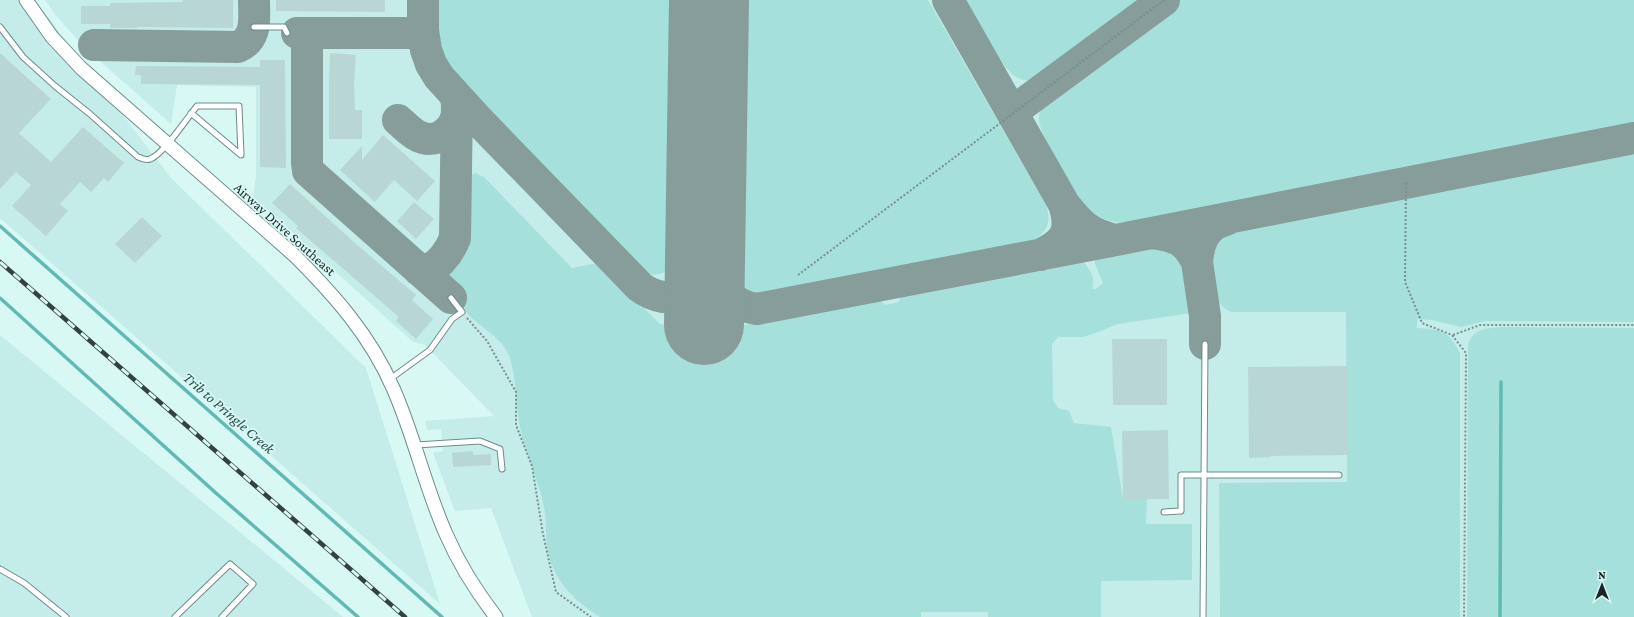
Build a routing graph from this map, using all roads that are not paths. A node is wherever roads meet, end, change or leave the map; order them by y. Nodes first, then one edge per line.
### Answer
1 (26, 0) edge
2 (0, 27) edge
3 (254, 27) dead end
4 (288, 33) dead end
5 (191, 113) junction
6 (167, 144) junction
7 (451, 298) dead end
8 (1205, 344) dead end
9 (389, 379) junction
10 (415, 445) junction
11 (502, 469) dead end
12 (1205, 475) junction
13 (1339, 475) dead end
14 (1164, 512) dead end
15 (0, 569) edge
16 (66, 617) edge
17 (175, 617) edge
18 (222, 617) edge
19 (496, 617) edge
20 (1203, 617) edge

1 - 6 street, Airway Drive Southeast
2 - 6 lane
3 - 4 lane
5 - 5 lane
5 - 6 lane
6 - 9 street, Airway Drive Southeast
7 - 9 lane
8 - 12 lane
9 - 10 street, Airway Drive Southeast
10 - 11 lane
10 - 19 street, Airway Drive Southeast
12 - 13 lane
12 - 14 lane
12 - 20 lane
15 - 16 lane
17 - 18 lane

